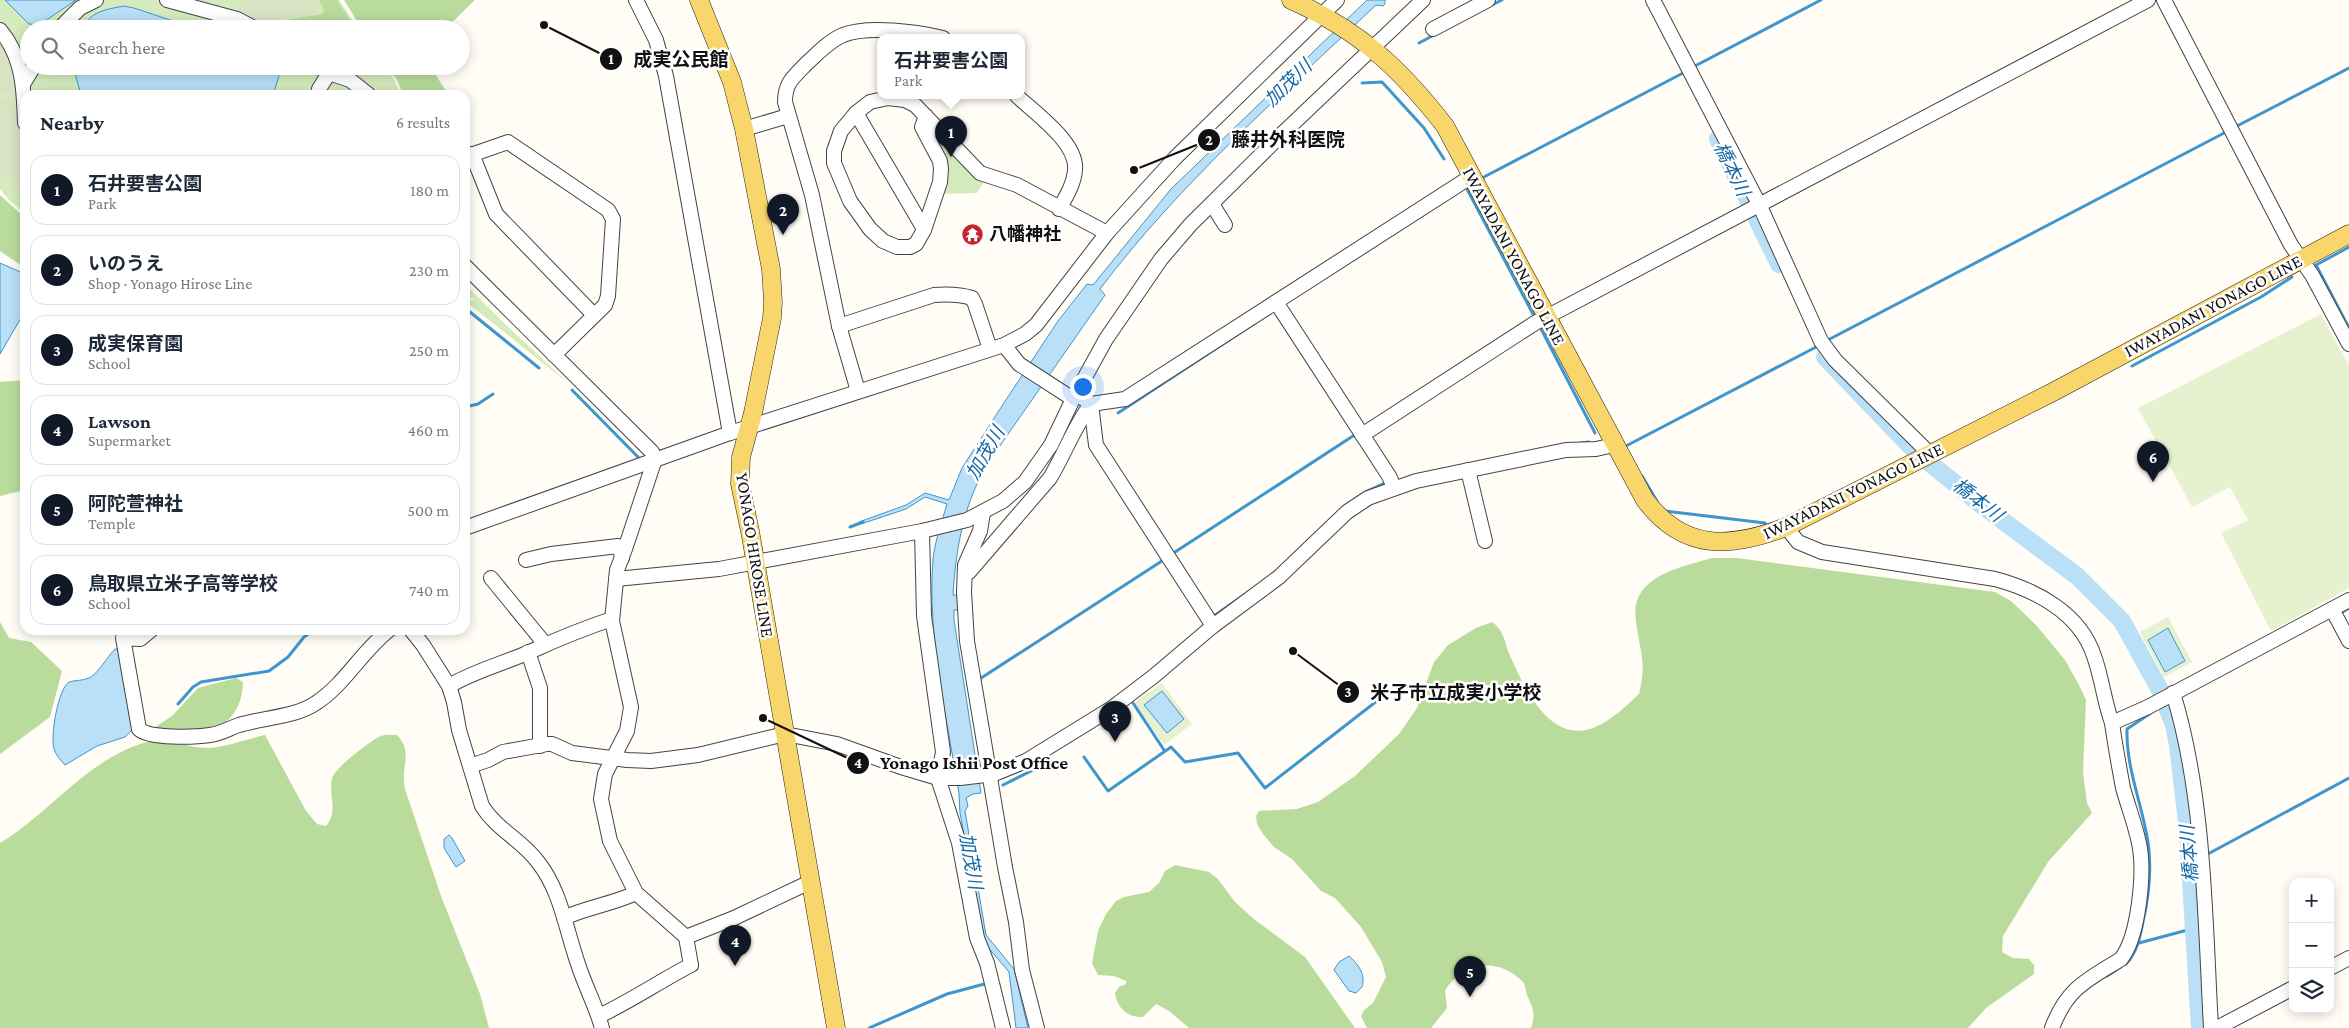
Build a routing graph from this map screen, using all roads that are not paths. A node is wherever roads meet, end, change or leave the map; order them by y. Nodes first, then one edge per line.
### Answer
1 (96, 0) edge
2 (167, 0) edge
3 (636, 0) edge
4 (699, 0) edge
5 (1291, 0) edge
6 (1336, 0) edge
7 (1423, 0) edge
8 (1488, 0) edge
9 (1653, 0) edge
10 (2148, 0) edge
11 (2164, 0) edge
12 (1326, 16) junction
13 (68, 20) edge
14 (239, 20) edge
15 (1433, 29) dead end
16 (0, 30) edge
17 (921, 34) edge
18 (1368, 44) junction
19 (20, 71) edge
20 (21, 75) edge
21 (29, 75) edge
22 (323, 75) edge
23 (339, 75) edge
24 (24, 84) junction
25 (24, 90) edge
26 (319, 90) edge
27 (363, 90) edge
28 (890, 99) edge
29 (899, 99) edge
30 (1021, 99) edge
31 (856, 113) junction
32 (788, 116) junction
33 (926, 116) junction
34 (744, 129) junction
35 (470, 154) edge
36 (470, 159) edge
37 (1472, 176) junction
38 (1212, 204) junction
39 (1754, 207) junction
40 (1059, 209) junction
41 (1225, 225) dead end
42 (924, 229) junction
43 (1107, 234) junction
44 (2349, 234) edge
45 (2301, 258) junction
46 (470, 271) edge
47 (1276, 302) junction
48 (594, 315) junction
49 (1546, 316) junction
50 (839, 326) junction
51 (2349, 344) edge
52 (1004, 345) junction
53 (990, 349) junction
54 (554, 355) junction
55 (858, 391) junction
56 (1071, 395) junction
57 (1091, 404) junction
58 (748, 428) junction
59 (730, 433) junction
60 (1362, 435) junction
61 (1614, 445) junction
62 (1924, 457) junction
63 (655, 459) junction
64 (1468, 470) junction
65 (1394, 487) junction
66 (983, 513) junction
67 (470, 526) edge
68 (1786, 527) junction
69 (926, 530) junction
70 (1485, 541) dead end
71 (622, 558) junction
72 (526, 560) dead end
73 (756, 562) junction
74 (965, 576) junction
75 (491, 578) dead end
76 (616, 579) junction
77 (2349, 600) edge
78 (2332, 609) junction
79 (612, 619) junction
80 (1213, 626) junction
81 (145, 635) edge
82 (383, 635) edge
83 (415, 635) edge
84 (2349, 642) edge
85 (544, 644) junction
86 (528, 652) junction
87 (449, 686) junction
88 (2167, 697) junction
89 (2112, 723) junction
90 (785, 734) junction
91 (540, 746) junction
92 (611, 759) junction
93 (470, 766) junction
94 (984, 776) junction
95 (938, 778) junction
96 (810, 882) junction
97 (636, 893) junction
98 (564, 918) junction
99 (686, 937) junction
100 (2349, 958) edge
101 (2334, 966) edge
102 (2289, 990) edge
103 (601, 1022) edge
104 (836, 1028) edge
105 (1003, 1028) edge
106 (1037, 1028) edge
107 (2052, 1028) edge
108 (2210, 1028) edge
109 (2217, 1028) edge

1 - 13 street
2 - 14 street
3 - 59 street
4 - 34 main road, YONAGO HIROSE LINE
5 - 12 main road, IWAYADANI YONAGO LINE
6 - 12 street
7 - 18 street
8 - 15 street
9 - 39 street
10 - 39 street
11 - 45 street
12 - 18 main road, IWAYADANI YONAGO LINE
12 - 43 street
16 - 19 street
17 - 32 street
18 - 37 main road, IWAYADANI YONAGO LINE
18 - 38 street
20 - 24 street
21 - 24 street
22 - 26 street
23 - 27 street
24 - 25 street
28 - 31 street
29 - 33 street
30 - 40 street
31 - 42 street
31 - 42 street
32 - 34 street
32 - 50 street
33 - 40 street
33 - 42 street
34 - 58 main road, YONAGO HIROSE LINE
35 - 48 street
36 - 48 street
37 - 47 street
37 - 49 main road, IWAYADANI YONAGO LINE
38 - 41 street
38 - 56 street
39 - 49 street
39 - 62 street
40 - 43 street
43 - 52 street
44 - 45 main road, IWAYADANI YONAGO LINE
45 - 51 street
45 - 62 main road, IWAYADANI YONAGO LINE
46 - 54 street
47 - 57 street
47 - 60 street
48 - 54 street
49 - 60 street
49 - 61 main road, IWAYADANI YONAGO LINE
50 - 53 street
50 - 55 street
52 - 53 street
52 - 56 street
53 - 55 street
54 - 63 street
55 - 58 street
56 - 57 street
56 - 66 street
57 - 74 street
57 - 80 street
58 - 59 street
58 - 73 main road, YONAGO HIROSE LINE
59 - 63 street
60 - 65 street
61 - 64 street
61 - 68 main road, IWAYADANI YONAGO LINE
62 - 68 main road, IWAYADANI YONAGO LINE
63 - 67 street
63 - 71 street
64 - 65 street
64 - 70 street
65 - 80 street
66 - 69 street
66 - 74 street
68 - 89 street
69 - 73 street
69 - 95 street
71 - 72 street
71 - 76 street
73 - 76 street
73 - 90 main road, YONAGO HIROSE LINE
74 - 94 street
75 - 85 street
76 - 79 street
77 - 78 street
78 - 84 street
78 - 88 street
79 - 85 street
79 - 92 street
80 - 94 street
81 - 82 street
83 - 87 street
85 - 86 street
86 - 87 street
86 - 91 street
87 - 93 street
88 - 89 street
88 - 108 street
89 - 107 street
90 - 92 street
90 - 95 street
90 - 96 main road, YONAGO HIROSE LINE
91 - 92 street
91 - 93 street
92 - 97 street
93 - 98 street
94 - 95 street
94 - 106 street
95 - 105 street
96 - 99 street
96 - 104 main road, YONAGO HIROSE LINE
97 - 98 street
97 - 99 street
98 - 103 street
99 - 103 street
100 - 101 street
102 - 109 street

